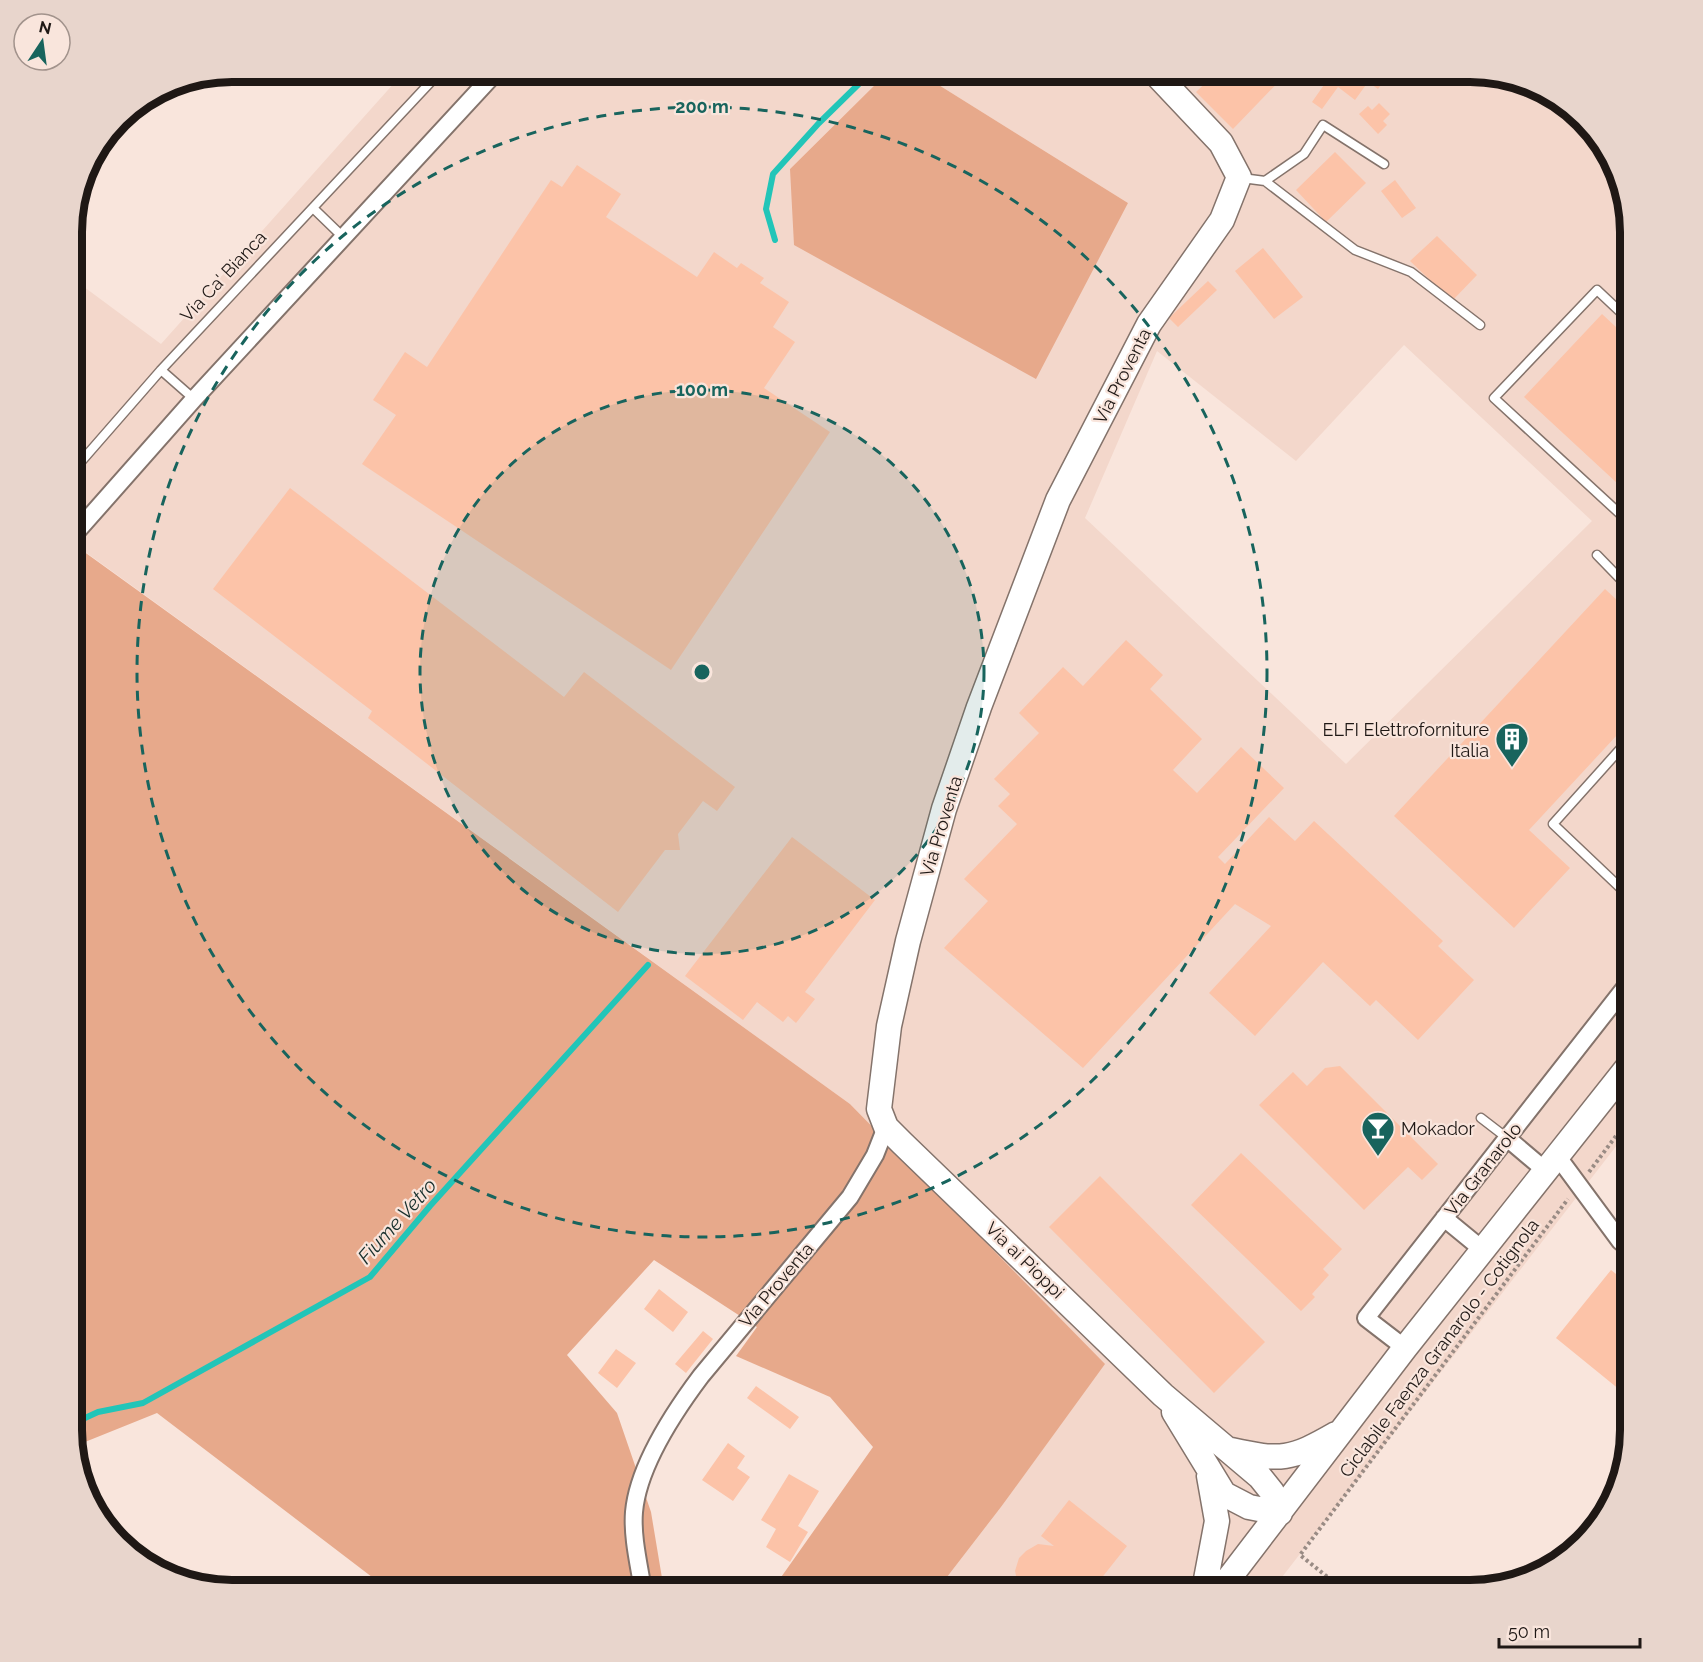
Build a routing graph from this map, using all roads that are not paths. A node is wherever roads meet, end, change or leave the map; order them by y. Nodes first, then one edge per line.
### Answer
1 (431, 82) edge
2 (484, 82) edge
3 (1164, 83) edge
4 (1384, 164) dead end
5 (1239, 177) junction
6 (1265, 181) junction
7 (313, 208) junction
8 (343, 237) junction
9 (1620, 312) edge
10 (1480, 325) dead end
11 (161, 370) junction
12 (194, 399) junction
13 (83, 460) edge
14 (1620, 514) edge
15 (83, 523) edge
16 (1597, 555) dead end
17 (1620, 579) edge
18 (1620, 748) edge
19 (1620, 888) edge
20 (1620, 994) edge
21 (1620, 1077) edge
22 (1481, 1118) dead end
23 (886, 1127) junction
24 (1507, 1138) junction
25 (1552, 1164) junction
26 (1444, 1218) junction
27 (1620, 1241) edge
28 (1483, 1251) junction
29 (1405, 1348) junction
30 (1163, 1395) junction
31 (1346, 1428) junction
32 (1231, 1450) junction
33 (1206, 1465) junction
34 (1280, 1513) junction
35 (642, 1580) edge
36 (1206, 1580) edge
37 (1228, 1580) edge

1 - 7 lane, Via Ca' Bianca
2 - 8 street
3 - 5 street
4 - 6 lane
5 - 6 lane
5 - 23 street, Via Proventa
6 - 10 lane
7 - 8 lane
7 - 11 lane, Via Ca' Bianca
8 - 12 street
9 - 14 lane
11 - 12 lane
11 - 13 lane, Via Ca' Bianca
12 - 15 street
16 - 17 lane
18 - 19 lane
20 - 24 street, Via Granarolo
21 - 25 street
22 - 24 lane
23 - 30 street, Via ai Pioppi
23 - 35 street, Via Proventa
24 - 25 street
24 - 26 street, Via Granarolo
25 - 27 street
25 - 28 street
26 - 28 street
26 - 29 street, Via Granarolo
28 - 29 street
29 - 31 street
30 - 32 street, Via ai Pioppi
30 - 33 street, Via ai Pioppi
31 - 32 street, Via ai Pioppi
31 - 34 street
32 - 34 street, Via ai Pioppi
33 - 34 street, Via ai Pioppi
33 - 36 street, Via ai Pioppi
34 - 37 street

